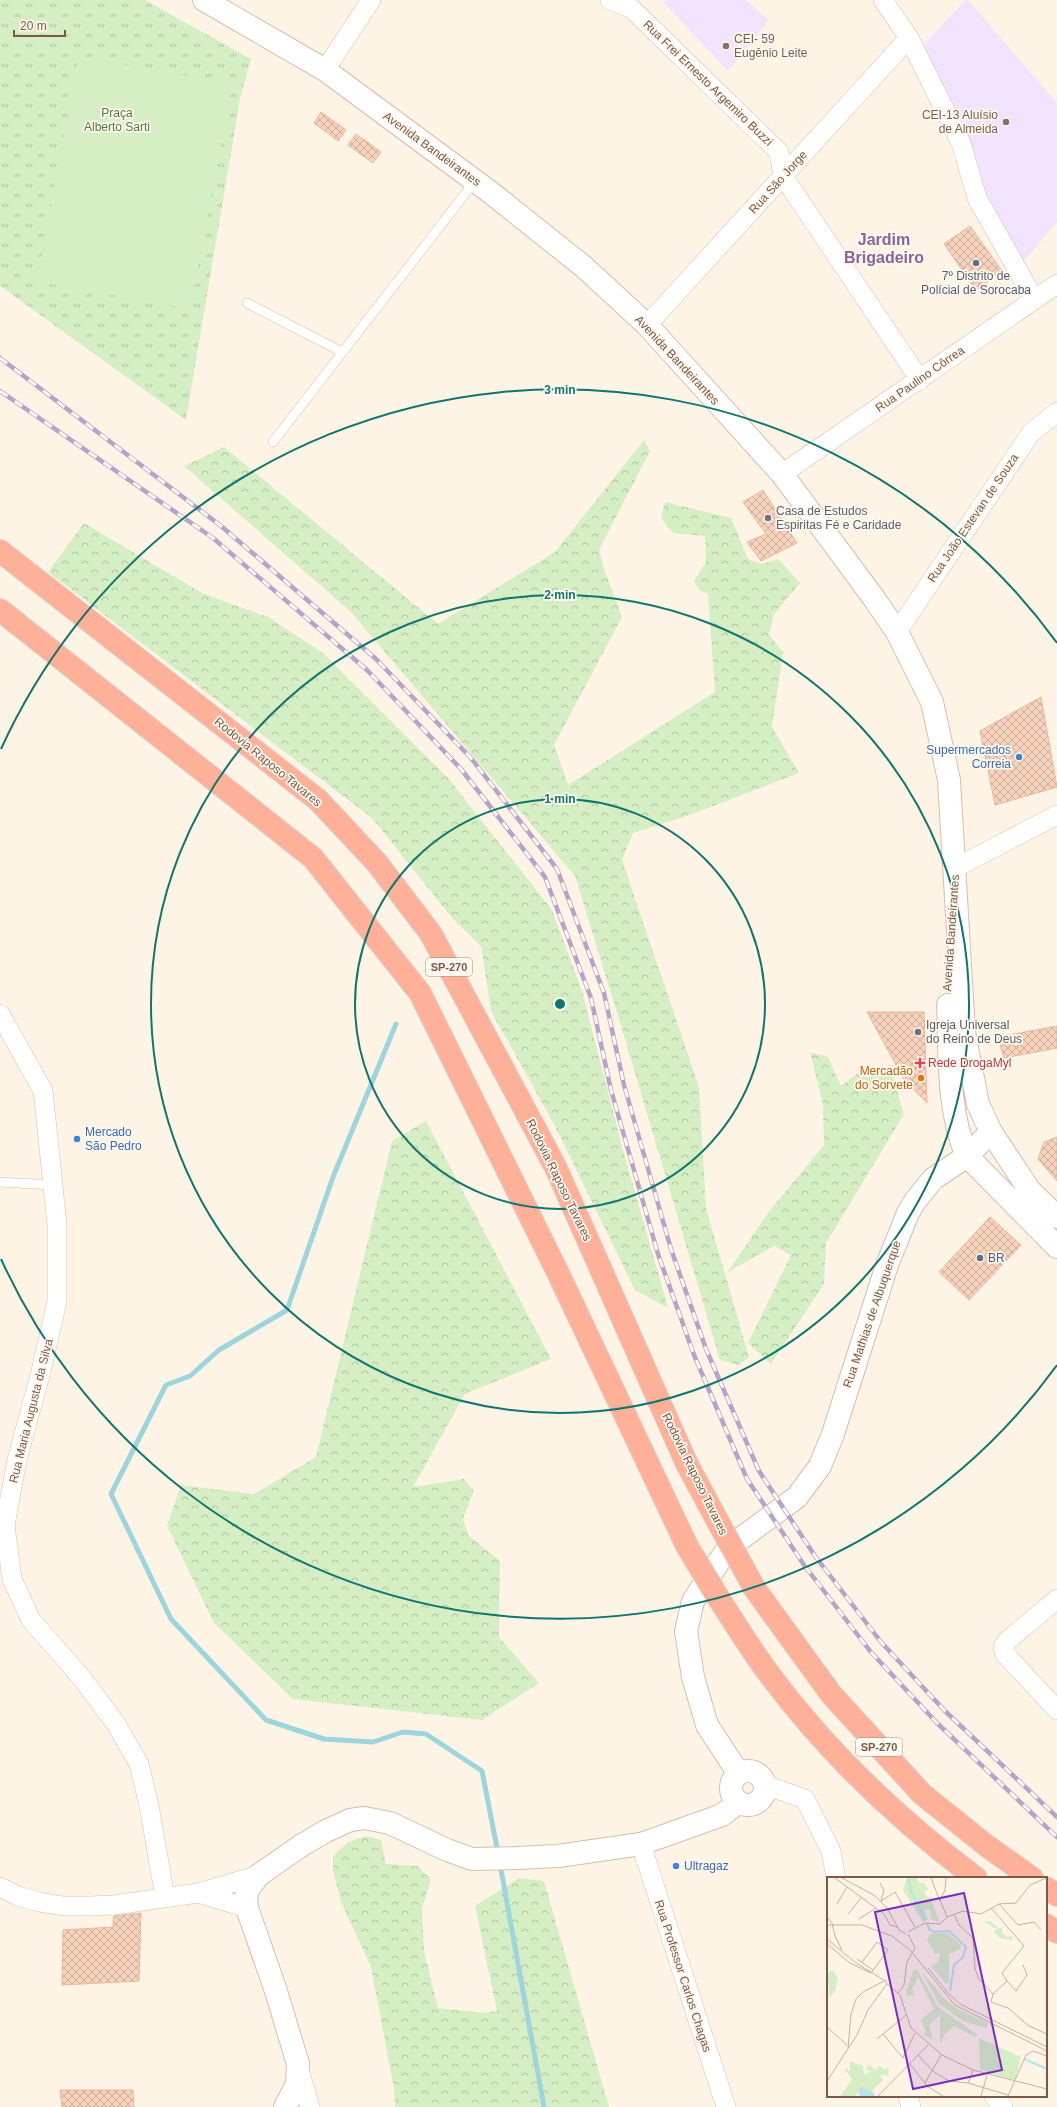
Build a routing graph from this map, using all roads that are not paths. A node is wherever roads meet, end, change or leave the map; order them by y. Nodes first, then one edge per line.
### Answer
1 (204, 0) edge
2 (371, 0) edge
3 (610, 0) edge
4 (883, 0) edge
5 (909, 38) junction
6 (325, 70) junction
7 (783, 176) junction
8 (475, 181) junction
9 (1057, 284) edge
10 (1034, 300) junction
11 (247, 304) dead end
12 (647, 325) junction
13 (342, 352) junction
14 (920, 380) junction
15 (1057, 412) edge
16 (273, 442) dead end
17 (782, 474) junction
18 (0, 551) edge
19 (0, 610) edge
20 (896, 632) junction
21 (1057, 814) edge
22 (956, 868) junction
23 (0, 1014) edge
24 (991, 1132) junction
25 (967, 1156) junction
26 (0, 1182) edge
27 (53, 1185) junction
28 (1057, 1217) edge
29 (1057, 1247) edge
30 (1057, 1599) edge
31 (1057, 1710) edge
32 (739, 1774) junction
33 (765, 1785) junction
34 (739, 1802) junction
35 (641, 1844) junction
36 (259, 1875) junction
37 (837, 1877) edge
38 (975, 1877) edge
39 (1031, 1877) edge
40 (0, 1886) edge
41 (1047, 1889) edge
42 (198, 1893) junction
43 (1057, 1895) edge
44 (165, 1897) junction
45 (247, 1908) junction
46 (1047, 1926) edge
47 (1057, 1932) edge
48 (908, 2097) edge
49 (995, 2097) edge
50 (296, 2104) edge
51 (726, 2107) edge
52 (911, 2107) edge
53 (1003, 2107) edge

1 - 6 main road, Avenida Bandeirantes
2 - 6 street
3 - 7 street, Rua Frei Ernesto Argemiro Buzzi
4 - 5 street
5 - 7 street, Rua São Jorge
5 - 10 street
6 - 8 main road, Avenida Bandeirantes
7 - 12 street, Rua São Jorge
7 - 14 street, Rua Frei Ernesto Argemiro Buzzi
8 - 12 main road, Avenida Bandeirantes
8 - 13 lane
9 - 10 street, Rua Paulino Côrrea
10 - 14 street, Rua Paulino Côrrea
11 - 13 lane
12 - 17 main road, Avenida Bandeirantes
13 - 16 lane
14 - 17 street, Rua Paulino Côrrea
15 - 20 street, Rua João Estevan de Souza
17 - 20 main road, Avenida Bandeirantes
18 - 39 highway, Rodovia Raposo Tavares / SP-270, bridge
19 - 38 highway, SP-270, bridge
20 - 22 main road, Avenida Bandeirantes
21 - 22 street
22 - 24 main road, Avenida Bandeirantes
22 - 25 main road, Avenida Bandeirantes
23 - 27 street, Rua Maria Augusta da Silva
24 - 25 main road, Rua Mathias de Albuquerque
24 - 28 main road, Avenida Bandeirantes
25 - 29 main road, Avenida Bandeirantes
25 - 32 main road, Rua Mathias de Albuquerque
26 - 27 lane
27 - 44 street, Rua Maria Augusta da Silva
30 - 31 street
32 - 33 main road
32 - 34 main road
33 - 34 main road
33 - 37 street
34 - 35 main road
35 - 36 main road
35 - 51 street, Rua Professor Carlos Chagas
36 - 42 street
36 - 45 main road
40 - 44 street
41 - 43 highway
42 - 44 street
42 - 45 street
45 - 50 main road
46 - 47 highway
48 - 52 street
49 - 53 street

